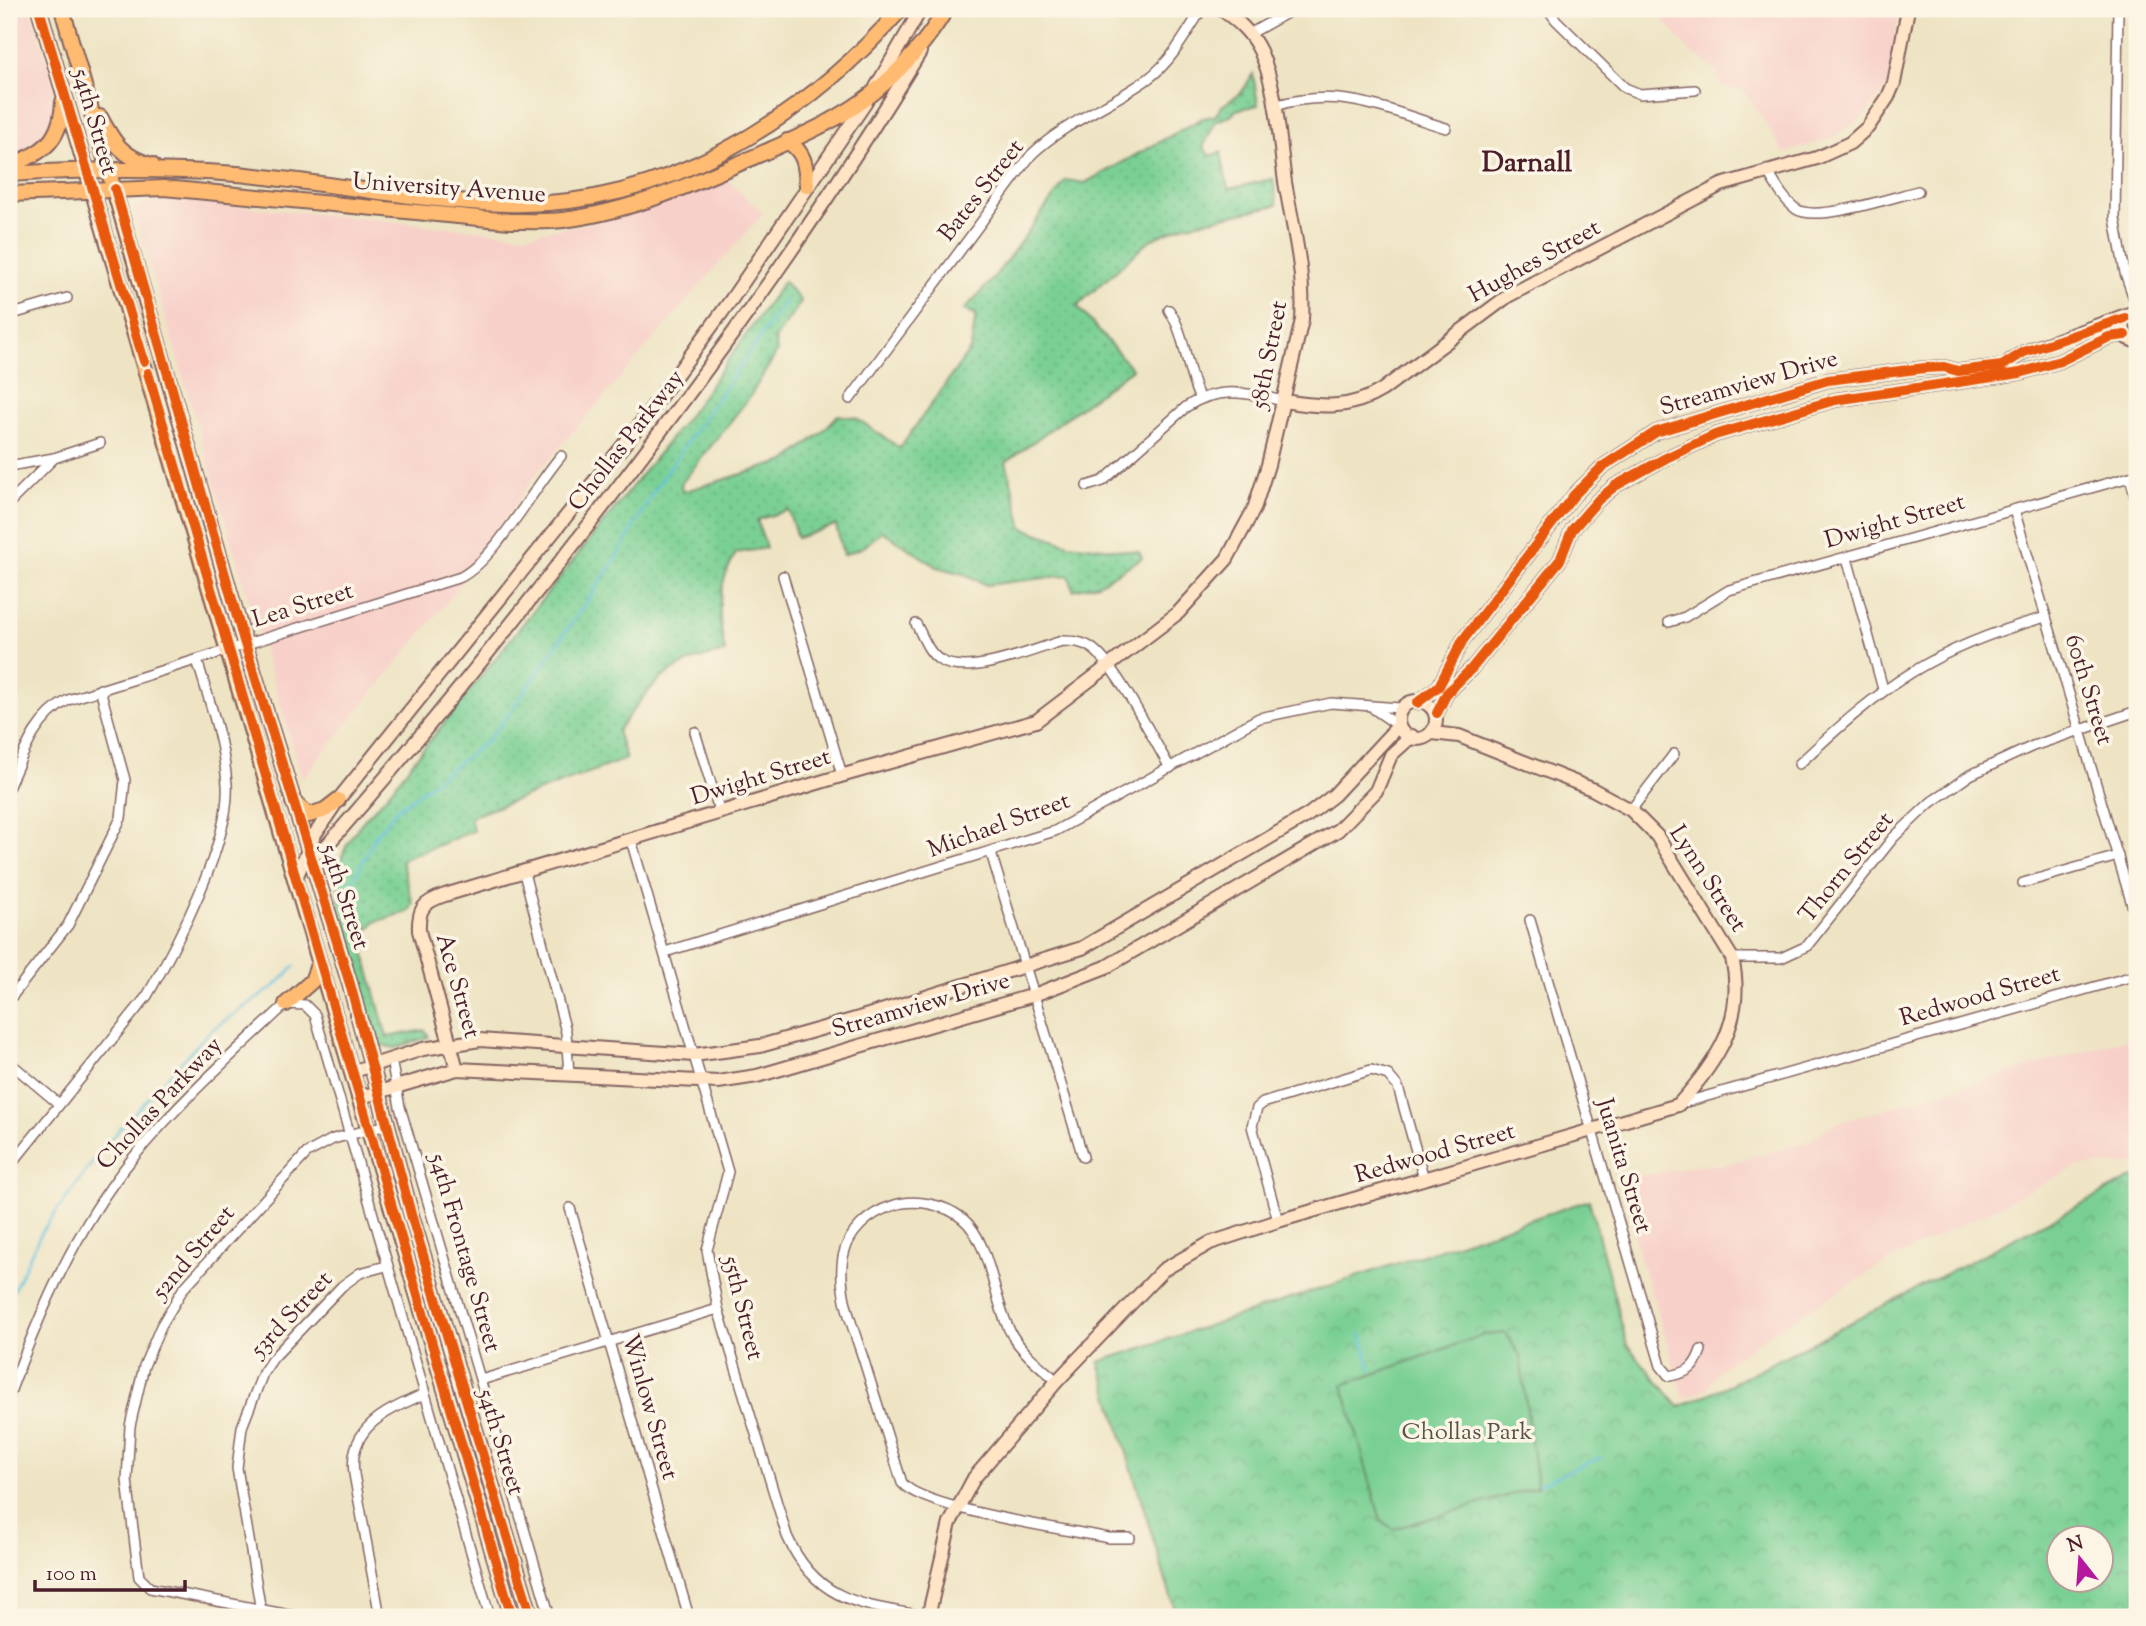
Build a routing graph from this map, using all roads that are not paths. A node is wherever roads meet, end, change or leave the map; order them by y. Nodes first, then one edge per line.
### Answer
1 (39, 9) edge
2 (62, 9) edge
3 (901, 9) edge
4 (921, 9) edge
5 (1202, 9) edge
6 (1221, 9) edge
7 (1294, 9) edge
8 (1548, 9) edge
9 (1908, 9) edge
10 (2118, 9) edge
11 (943, 14) edge
12 (1251, 33) junction
13 (86, 89) junction
14 (1695, 90) dead end
15 (63, 93) junction
16 (872, 94) junction
17 (1274, 106) junction
18 (1446, 128) dead end
19 (787, 142) junction
20 (9, 166) edge
21 (163, 168) junction
22 (86, 170) junction
23 (109, 170) junction
24 (1767, 170) junction
25 (9, 174) edge
26 (807, 186) junction
27 (91, 189) junction
28 (115, 189) junction
29 (1918, 191) dead end
30 (9, 194) edge
31 (67, 298) dead end
32 (1169, 310) dead end
33 (2133, 312) edge
34 (9, 315) edge
35 (2131, 339) edge
36 (148, 373) junction
37 (850, 399) dead end
38 (1200, 399) junction
39 (1284, 401) junction
40 (174, 402) junction
41 (1683, 423) junction
42 (100, 443) dead end
43 (1692, 445) junction
44 (561, 456) dead end
45 (54, 458) junction
46 (9, 466) edge
47 (2133, 476) edge
48 (1087, 486) dead end
49 (9, 503) edge
50 (2137, 503) edge
51 (2014, 510) junction
52 (1847, 558) junction
53 (783, 576) dead end
54 (2046, 617) junction
55 (1669, 622) dead end
56 (916, 624) dead end
57 (245, 643) junction
58 (228, 649) junction
59 (197, 660) junction
60 (1109, 666) junction
61 (1883, 688) junction
62 (100, 689) junction
63 (1417, 703) junction
64 (1372, 708) junction
65 (1399, 708) junction
66 (2137, 712) edge
67 (1437, 715) junction
68 (1397, 725) junction
69 (2080, 731) junction
70 (695, 732) dead end
71 (1432, 733) junction
72 (1412, 736) junction
73 (1459, 736) junction
74 (1674, 754) dead end
75 (1799, 764) dead end
76 (1170, 768) junction
77 (842, 775) junction
78 (9, 786) edge
79 (338, 800) junction
80 (292, 801) junction
81 (1631, 810) junction
82 (720, 813) junction
83 (631, 839) junction
84 (307, 851) junction
85 (991, 853) junction
86 (2118, 856) junction
87 (524, 873) junction
88 (295, 880) junction
89 (2024, 883) dead end
90 (418, 913) joint
91 (1530, 920) dead end
92 (2137, 921) edge
93 (665, 952) junction
94 (1732, 958) junction
95 (319, 962) junction
96 (1026, 966) junction
97 (2137, 975) edge
98 (1034, 995) junction
99 (9, 1000) edge
100 (286, 1004) junction
101 (452, 1043) junction
102 (568, 1045) junction
103 (694, 1055) junction
104 (391, 1059) junction
105 (9, 1062) edge
106 (372, 1065) junction
107 (457, 1069) junction
108 (351, 1072) junction
109 (569, 1074) junction
110 (702, 1083) junction
111 (397, 1085) junction
112 (378, 1091) junction
113 (358, 1098) junction
114 (58, 1104) junction
115 (1678, 1105) junction
116 (387, 1125) junction
117 (368, 1130) junction
118 (1592, 1130) junction
119 (350, 1134) junction
120 (1083, 1157) dead end
121 (9, 1167) edge
122 (1424, 1179) junction
123 (570, 1208) dead end
124 (1278, 1221) junction
125 (386, 1266) junction
126 (718, 1309) junction
127 (610, 1343) junction
128 (1701, 1350) dead end
129 (481, 1380) junction
130 (1056, 1381) junction
131 (424, 1394) junction
132 (9, 1395) edge
133 (956, 1507) junction
134 (1130, 1538) dead end
135 (262, 1613) edge
136 (300, 1617) edge
137 (380, 1617) edge
138 (490, 1617) edge
139 (512, 1617) edge
140 (531, 1617) edge
141 (550, 1617) edge
142 (689, 1617) edge
143 (929, 1617) edge

1 - 15 main road, 54th Street
2 - 13 main road, 54th Street
3 - 21 main road, University Avenue
4 - 16 main road, Chollas Parkway
5 - 37 street, Bates Street
6 - 12 main road, 58th Street
7 - 12 street
8 - 14 street
9 - 24 main road, Hughes Street
10 - 33 street
11 - 16 main road, University Avenue
11 - 84 main road, Chollas Parkway
12 - 17 main road, 58th Street
13 - 21 main road
13 - 23 main road, 54th Street
15 - 20 main road
15 - 22 main road, 54th Street
16 - 19 main road, University Avenue
16 - 26 main road, Chollas Parkway
17 - 18 street
17 - 39 main road, 58th Street
19 - 26 main road
19 - 28 main road, University Avenue
21 - 23 main road, University Avenue
22 - 23 main road, University Avenue
22 - 25 main road, University Avenue
22 - 27 main road, 54th Street
23 - 28 main road, 54th Street
24 - 29 street
24 - 39 main road, Hughes Street
26 - 79 main road, Chollas Parkway
27 - 28 main road, University Avenue
27 - 30 main road, University Avenue
27 - 36 main road, 54th Street
28 - 40 main road, 54th Street
31 - 34 street
32 - 38 street
33 - 35 main road
33 - 41 main road, Streamview Drive
35 - 43 main road, Streamview Drive
36 - 40 main road
36 - 58 main road, 54th Street
38 - 39 street, Hughes Street
38 - 48 street, Hughes Street
39 - 60 main road, 58th Street
40 - 57 main road, 54th Street
41 - 43 main road
41 - 63 main road, Streamview Drive
42 - 45 street
43 - 67 main road, Streamview Drive
44 - 57 street, Lea Street
45 - 46 street
45 - 49 street
47 - 50 street
47 - 51 street, Dwight Street
51 - 52 street, Dwight Street
51 - 54 street, 60th Street
52 - 55 street, Dwight Street
52 - 61 street
53 - 77 street
54 - 61 street
54 - 69 street, 60th Street
56 - 60 street
57 - 58 street, Lea Street
57 - 80 main road, 54th Street
58 - 59 street, Lea Street
58 - 88 main road, 54th Street
59 - 62 street, Lea Street
59 - 114 street
60 - 76 street
60 - 77 main road, Dwight Street
61 - 75 street
62 - 78 street, Lea Street
62 - 99 street
63 - 65 main road
63 - 67 main road
64 - 65 street, Michael Street
64 - 68 street, Michael Street
64 - 76 street, Michael Street
65 - 68 main road
66 - 69 street, Thorn Street
67 - 71 main road
67 - 73 main road, Lynn Street
68 - 72 main road
68 - 96 main road, Streamview Drive
69 - 86 street, 60th Street
69 - 94 street, Thorn Street
70 - 82 street
71 - 72 main road
71 - 73 main road, Lynn Street
72 - 98 main road, Streamview Drive
73 - 81 main road, Lynn Street
74 - 81 street
76 - 85 street, Michael Street
77 - 82 main road, Dwight Street
79 - 80 main road
79 - 84 main road, Chollas Parkway
80 - 84 main road, 54th Street
81 - 94 main road, Lynn Street
82 - 83 main road, Dwight Street
83 - 87 main road, Dwight Street
83 - 93 street, 55th Street
84 - 88 main road, Chollas Parkway
84 - 106 main road, 54th Street
85 - 93 street, Michael Street
85 - 96 street
86 - 89 street
86 - 92 street, 60th Street
87 - 90 main road, Dwight Street
87 - 102 street
88 - 95 main road, 54th Street
90 - 101 main road, Ace Street
91 - 118 street, Juanita Street
93 - 103 street, 55th Street
94 - 115 main road, Lynn Street
95 - 100 main road
95 - 108 main road, 54th Street
96 - 98 street
96 - 103 main road, Streamview Drive
97 - 115 street, Redwood Street
98 - 110 main road, Streamview Drive
98 - 120 street
100 - 119 street
100 - 132 street, Chollas Parkway
101 - 102 main road, Streamview Drive
101 - 104 main road, Streamview Drive
101 - 107 main road, Ace Street
102 - 103 main road, Streamview Drive
102 - 109 street
103 - 110 street, 55th Street
104 - 106 main road, Streamview Drive
104 - 111 street, 54th Frontage Street
105 - 114 street
106 - 108 main road, Streamview Drive
106 - 112 main road, 54th Street
107 - 109 main road, Streamview Drive
107 - 111 main road, Streamview Drive
108 - 113 main road, 54th Street
109 - 110 main road, Streamview Drive
110 - 126 street, 55th Street
111 - 112 main road, Streamview Drive
111 - 129 street, 54th Frontage Street
112 - 113 main road, Streamview Drive
112 - 116 main road, 54th Street
113 - 117 main road, 54th Street
114 - 121 street
115 - 118 main road, Redwood Street
116 - 117 street, 52nd Street
116 - 140 main road, 54th Street
117 - 119 street, 52nd Street
117 - 139 main road, 54th Street
118 - 122 main road, Redwood Street
118 - 128 street, Juanita Street
119 - 125 street
119 - 135 street, 52nd Street
122 - 124 main road, Redwood Street
122 - 124 street
123 - 127 street, Winlow Street
124 - 130 main road, Redwood Street
125 - 131 street
125 - 135 street, 53rd Street
126 - 127 street
126 - 143 street, 55th Street
127 - 129 street
127 - 142 street, Winlow Street
129 - 141 street, 54th Frontage Street
130 - 133 main road, Redwood Street
130 - 133 street
131 - 137 street
131 - 138 street
133 - 134 street
133 - 143 main road, Redwood Street
135 - 136 street

